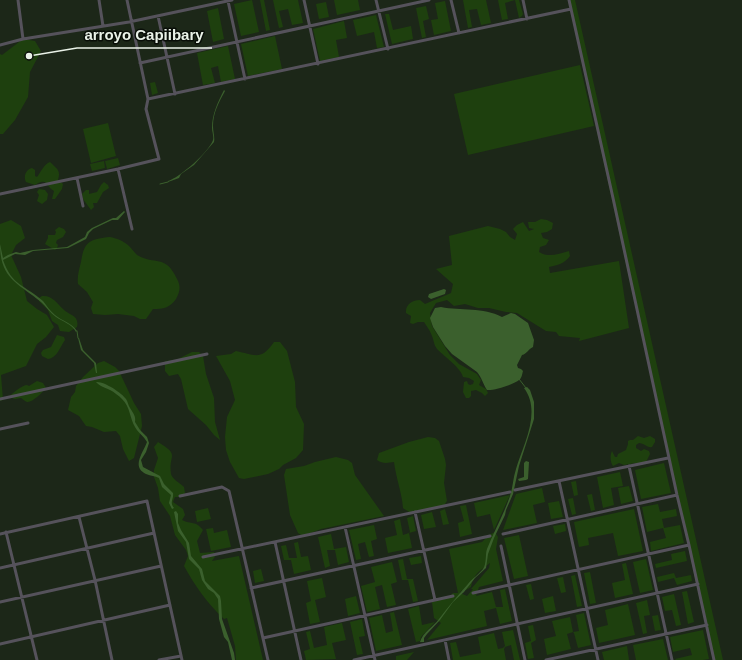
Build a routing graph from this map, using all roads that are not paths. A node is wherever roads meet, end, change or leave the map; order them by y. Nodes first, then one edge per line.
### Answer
1 (18, 0) edge
2 (99, 0) edge
3 (127, 0) edge
4 (230, 0) edge
5 (304, 0) edge
6 (376, 0) edge
7 (429, 0) edge
8 (451, 0) edge
9 (523, 0) edge
10 (569, 0) edge
11 (571, 9) junction
12 (378, 11) junction
13 (158, 16) junction
14 (527, 19) junction
15 (131, 22) junction
16 (103, 26) junction
17 (309, 26) junction
18 (459, 33) junction
19 (23, 39) junction
20 (237, 42) junction
21 (0, 45) edge
22 (388, 49) junction
23 (167, 57) junction
24 (140, 62) junction
25 (318, 64) junction
26 (245, 79) junction
27 (175, 94) junction
28 (148, 99) junction
29 (118, 169) junction
30 (77, 178) junction
31 (0, 194) edge
32 (83, 206) dead end
33 (132, 229) dead end
34 (207, 354) dead end
35 (0, 400) edge
36 (28, 423) dead end
37 (0, 429) edge
38 (668, 458) junction
39 (629, 466) junction
40 (559, 481) junction
41 (515, 490) dead end
42 (510, 492) dead end
43 (677, 495) junction
44 (180, 496) dead end
45 (637, 504) junction
46 (415, 512) junction
47 (79, 517) junction
48 (568, 519) junction
49 (344, 527) junction
50 (6, 532) junction
51 (154, 533) junction
52 (0, 534) edge
53 (503, 534) dead end
54 (490, 536) dead end
55 (275, 542) junction
56 (689, 545) junction
57 (501, 546) dead end
58 (242, 548) junction
59 (87, 549) junction
60 (424, 551) junction
61 (648, 554) junction
62 (203, 557) dead end
63 (15, 565) junction
64 (161, 566) junction
65 (354, 566) junction
66 (0, 568) edge
67 (578, 569) junction
68 (95, 580) junction
69 (284, 581) junction
70 (509, 584) junction
71 (698, 584) junction
72 (251, 588) junction
73 (473, 593) dead end
74 (657, 593) junction
75 (453, 596) dead end
76 (22, 597) junction
77 (435, 600) junction
78 (0, 602) edge
79 (170, 604) junction
80 (587, 609) junction
81 (365, 615) junction
82 (103, 619) junction
83 (517, 624) junction
84 (707, 625) junction
85 (295, 631) junction
86 (666, 634) junction
87 (32, 637) junction
88 (263, 638) junction
89 (444, 640) junction
90 (0, 644) edge
91 (596, 649) junction
92 (181, 656) junction
93 (374, 656) junction
94 (37, 660) edge
95 (112, 660) edge
96 (159, 660) edge
97 (182, 660) edge
98 (268, 660) edge
99 (301, 660) edge
100 (354, 660) edge
101 (375, 660) edge
102 (449, 660) edge
103 (525, 660) edge
104 (546, 660) edge
105 (598, 660) edge
106 (672, 660) edge
107 (714, 660) edge

1 - 19 street
2 - 16 street
3 - 15 street
4 - 13 street
4 - 20 street
5 - 17 street
6 - 12 street
7 - 12 street
8 - 18 street
9 - 14 street
10 - 11 street
11 - 14 street
11 - 38 street
12 - 17 street
12 - 22 street
13 - 15 street
13 - 23 street
14 - 18 street
15 - 16 street
15 - 24 street
16 - 19 street
17 - 20 street
17 - 25 street
18 - 22 street
19 - 21 street
20 - 23 street
20 - 26 street
22 - 25 street
23 - 24 street
23 - 27 street
24 - 28 street
25 - 26 street
26 - 27 street
27 - 28 street
28 - 29 street
29 - 30 street
29 - 33 street
30 - 31 street
30 - 32 street
34 - 35 street
36 - 37 street
38 - 39 street
38 - 43 street
39 - 40 street
39 - 45 street
40 - 41 street
40 - 48 street
42 - 46 street
43 - 45 street
43 - 56 street
44 - 58 street
45 - 48 street
45 - 61 street
46 - 49 street
46 - 60 street
47 - 50 street
47 - 51 street
47 - 59 street
48 - 53 street
48 - 67 street
49 - 55 street
49 - 65 street
50 - 52 street
50 - 63 street
51 - 59 street
51 - 64 street
54 - 60 street
55 - 58 street
55 - 69 street
56 - 61 street
56 - 71 street
57 - 70 street
58 - 62 street
58 - 72 street
59 - 63 street
59 - 68 street
60 - 65 street
60 - 77 street
61 - 67 street
61 - 74 street
63 - 66 street
63 - 76 street
64 - 68 street
64 - 79 street
65 - 69 street
65 - 81 street
67 - 70 street
67 - 80 street
68 - 76 street
68 - 82 street
69 - 72 street
69 - 85 street
70 - 73 street
70 - 83 street
71 - 74 street
71 - 84 street
72 - 88 street
74 - 80 street
74 - 86 street
75 - 77 street
76 - 78 street
76 - 87 street
77 - 81 street
79 - 82 street
79 - 92 street
80 - 83 street
80 - 91 street
81 - 85 street
81 - 93 street
82 - 87 street
82 - 95 street
83 - 89 street
83 - 103 street
84 - 86 street
84 - 107 street
85 - 88 street
85 - 99 street
86 - 91 street
86 - 106 street
87 - 90 street
87 - 94 street
88 - 98 street
89 - 93 street
89 - 102 street
91 - 104 street
91 - 105 street
92 - 96 street
92 - 97 street
93 - 100 street
93 - 101 street

